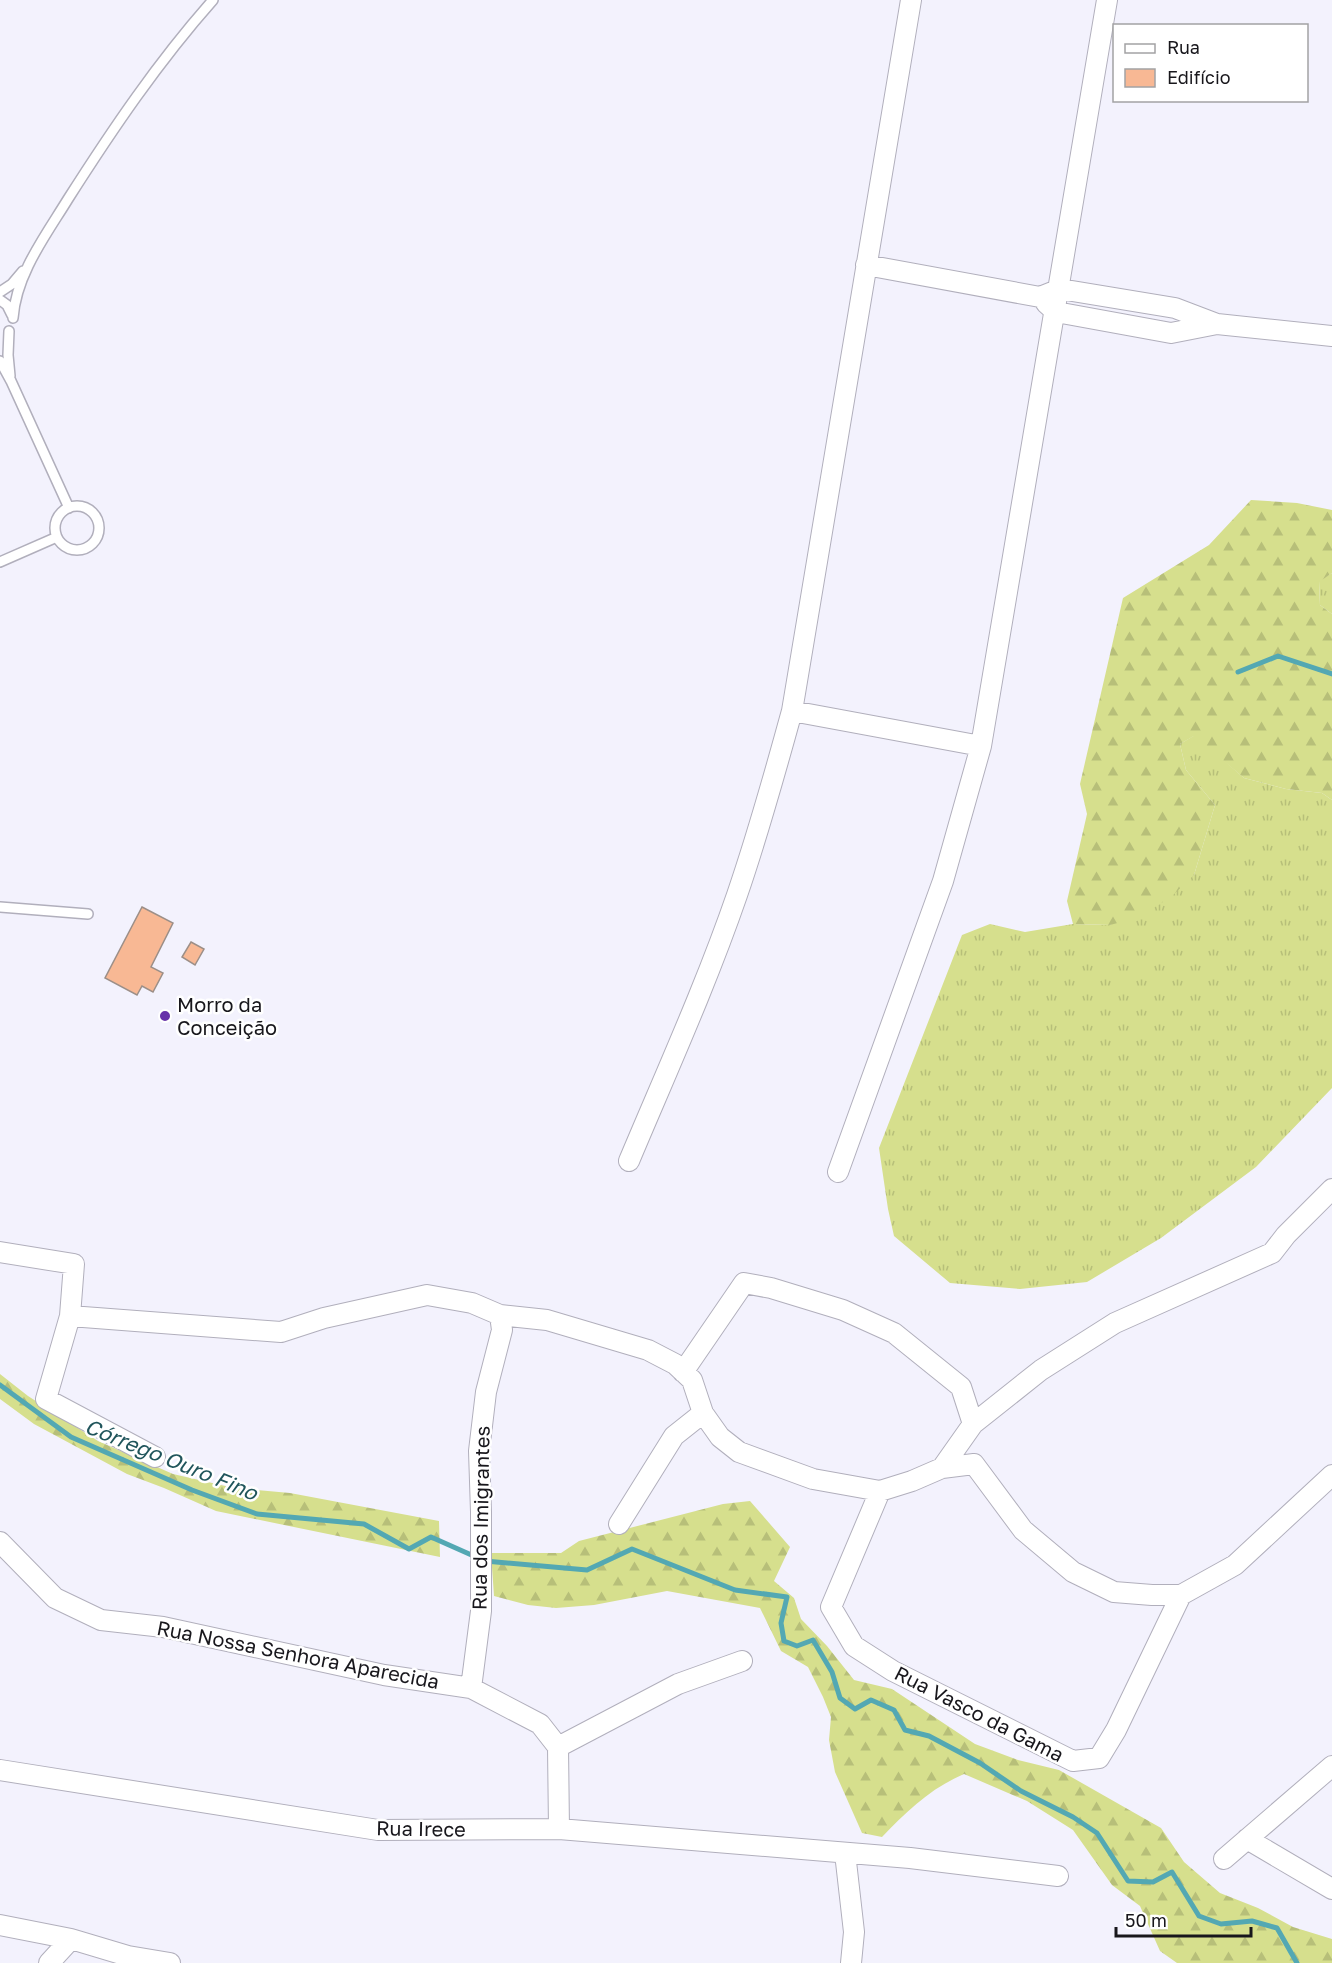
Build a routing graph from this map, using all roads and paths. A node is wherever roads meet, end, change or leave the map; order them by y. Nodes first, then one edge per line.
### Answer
1 (213, 0) edge
2 (910, 0) edge
3 (1107, 0) edge
4 (29, 265) junction
5 (866, 265) junction
6 (1060, 289) junction
7 (0, 292) edge
8 (1040, 297) junction
9 (0, 300) edge
10 (1056, 312) junction
11 (13, 318) junction
12 (1217, 324) junction
13 (9, 331) junction
14 (1332, 336) edge
15 (0, 339) edge
16 (0, 362) edge
17 (11, 381) junction
18 (69, 508) junction
19 (57, 537) junction
20 (0, 562) edge
21 (792, 711) junction
22 (981, 746) junction
23 (0, 907) edge
24 (88, 914) dead end
25 (629, 1161) dead end
26 (838, 1172) dead end
27 (1332, 1189) edge
28 (0, 1252) edge
29 (500, 1315) junction
30 (70, 1316) junction
31 (683, 1372) junction
32 (703, 1413) junction
33 (973, 1424) junction
34 (155, 1457) dead end
35 (942, 1468) junction
36 (1332, 1475) edge
37 (880, 1491) junction
38 (619, 1524) dead end
39 (0, 1542) edge
40 (1181, 1595) junction
41 (742, 1661) dead end
42 (471, 1688) junction
43 (558, 1747) junction
44 (1332, 1766) edge
45 (0, 1770) edge
46 (559, 1829) junction
47 (1247, 1839) junction
48 (845, 1853) junction
49 (1224, 1859) dead end
50 (1058, 1876) dead end
51 (1332, 1889) edge
52 (0, 1925) edge
53 (71, 1939) junction
54 (49, 1963) edge
55 (170, 1963) edge
56 (851, 1963) edge

1 - 4 lane
2 - 5 street
3 - 6 street
4 - 7 lane
4 - 11 lane
5 - 8 street
5 - 21 street
6 - 8 street
6 - 10 street
6 - 12 street
8 - 10 street
9 - 11 lane
10 - 12 street
10 - 22 street
11 - 13 lane
12 - 14 street
13 - 15 lane
13 - 17 lane
16 - 17 lane
17 - 18 lane
18 - 19 lane
18 - 19 lane
19 - 20 lane
21 - 22 street
21 - 25 street
22 - 26 street
23 - 24 lane
27 - 33 street
28 - 30 street
29 - 30 street
29 - 31 street
29 - 42 street, Rua dos Imigrantes
30 - 34 street
31 - 32 street
31 - 33 street
32 - 37 street
32 - 38 street
33 - 35 street
35 - 37 street
35 - 40 street
36 - 40 street
37 - 40 street, Rua Vasco da Gama
39 - 42 street, Rua Nossa Senhora Aparecida
41 - 43 street
42 - 43 street, Rua Nossa Senhora Aparecida
43 - 46 street
44 - 47 street
45 - 46 street, Rua Irece
46 - 48 street, Rua Irece
47 - 49 street
47 - 51 street
48 - 50 street, Rua Irece
48 - 56 street
52 - 53 street
53 - 54 street
53 - 55 street

